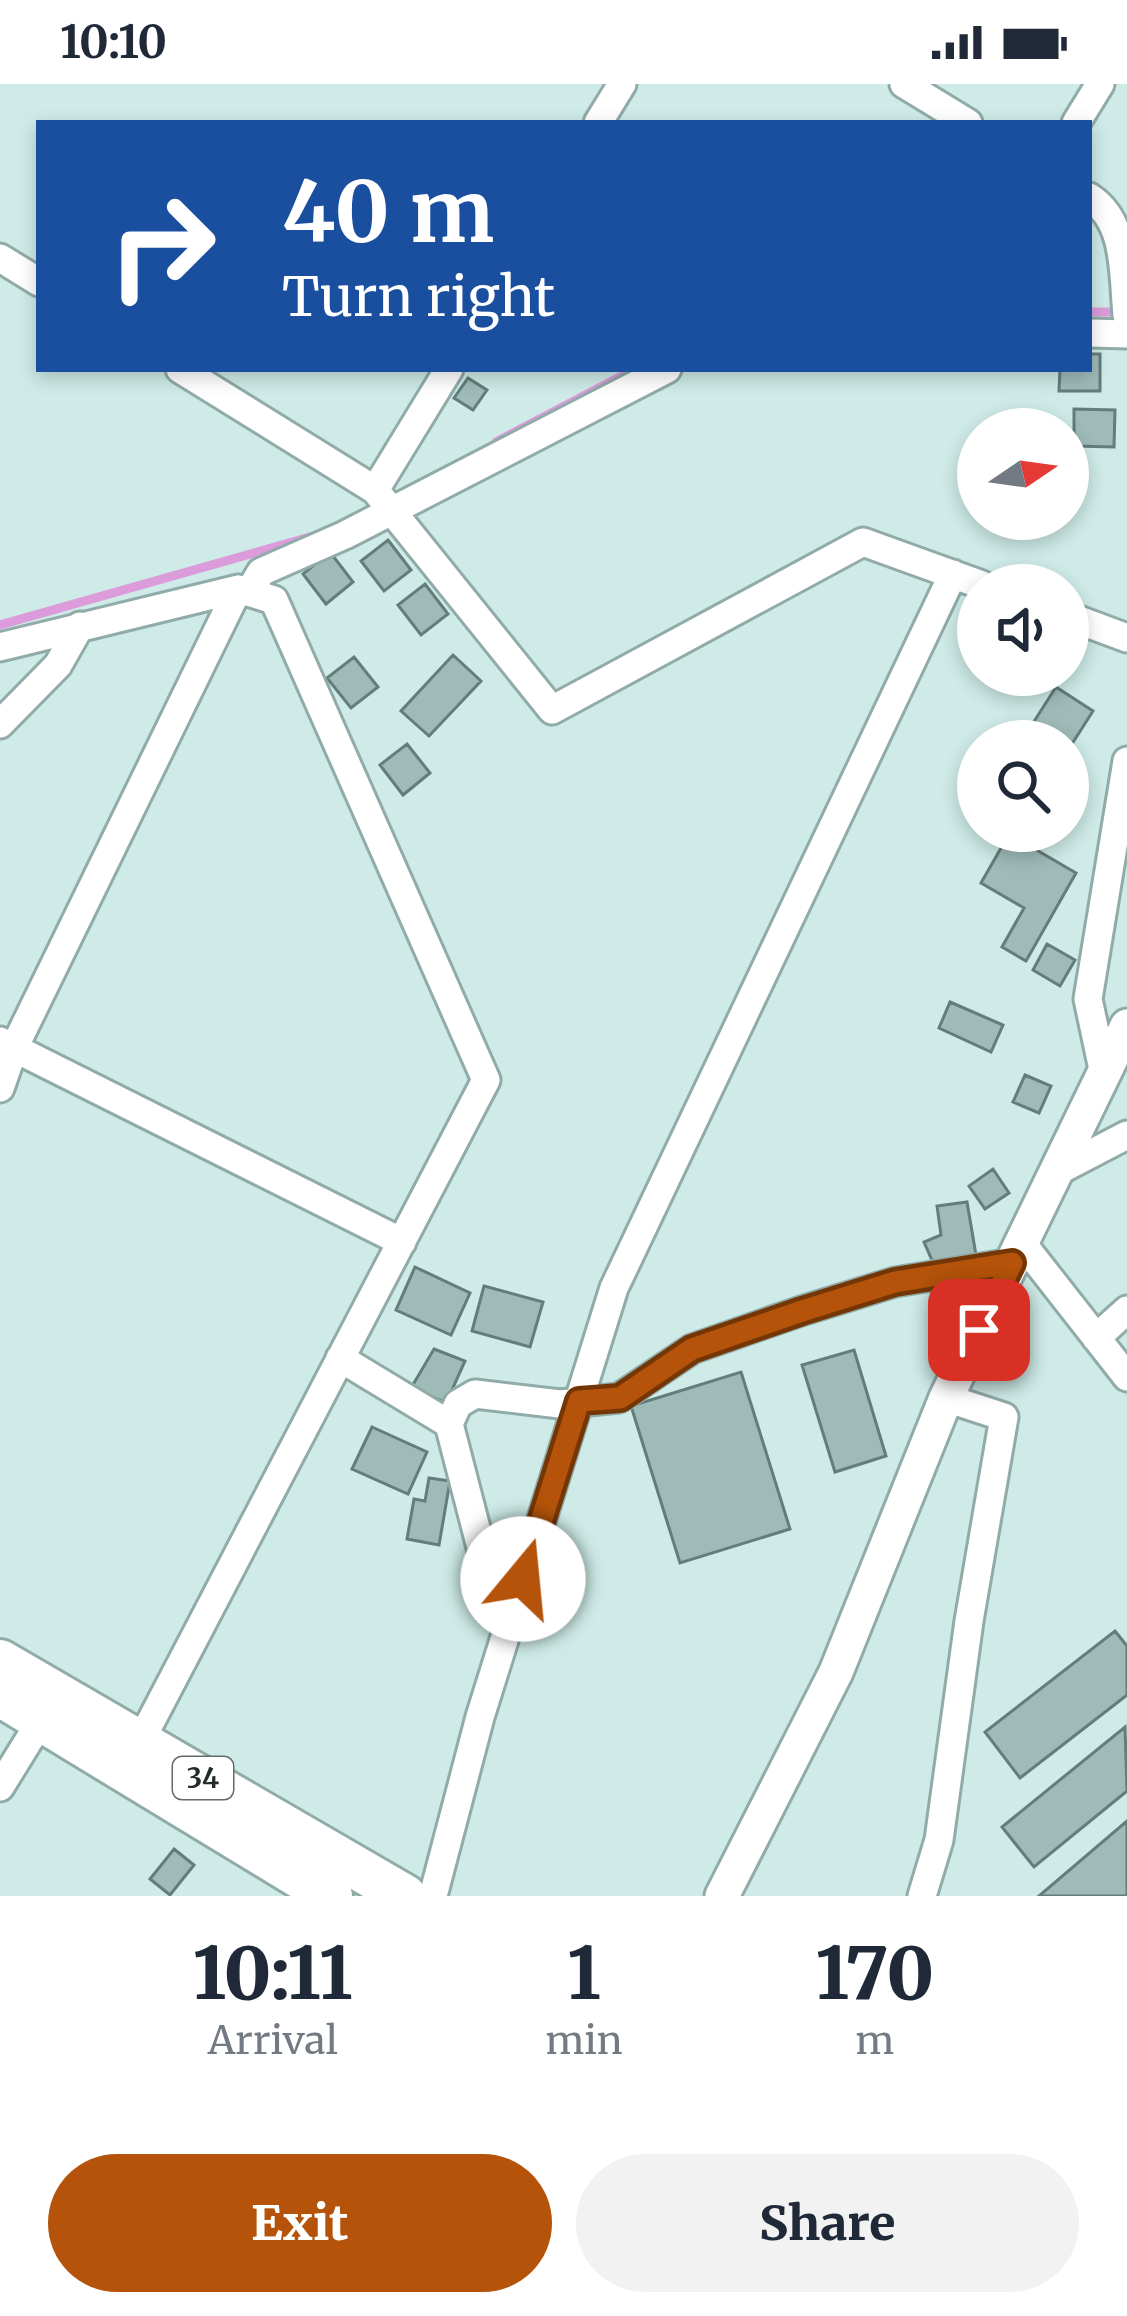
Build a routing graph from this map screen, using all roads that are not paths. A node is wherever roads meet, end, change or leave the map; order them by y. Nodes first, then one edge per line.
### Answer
1 (622, 84) edge
2 (904, 84) edge
3 (1100, 84) edge
4 (600, 120) edge
5 (963, 120) edge
6 (1078, 120) edge
7 (1092, 198) edge
8 (0, 257) edge
9 (36, 280) edge
10 (1126, 294) edge
11 (1092, 333) edge
12 (1127, 334) edge
13 (184, 372) edge
14 (447, 372) edge
15 (661, 372) edge
16 (383, 501) junction
17 (953, 574) junction
18 (957, 576) edge
19 (243, 591) junction
20 (1089, 624) edge
21 (80, 626) junction
22 (1127, 638) edge
23 (0, 647) edge
24 (0, 724) edge
25 (1127, 761) edge
26 (1127, 1026) edge
27 (7, 1045) edge
28 (1104, 1074) junction
29 (0, 1088) edge
30 (1127, 1135) edge
31 (1056, 1172) junction
32 (402, 1242) junction
33 (1017, 1253) junction
34 (1127, 1310) edge
35 (1096, 1338) junction
36 (340, 1358) junction
37 (1127, 1378) edge
38 (946, 1398) junction
39 (579, 1401) junction
40 (448, 1424) junction
41 (523, 1579) junction
42 (0, 1661) edge
43 (0, 1696) edge
44 (42, 1719) junction
45 (140, 1742) junction
46 (0, 1787) edge
47 (331, 1896) edge
48 (405, 1896) edge
49 (433, 1896) edge
50 (722, 1896) edge
51 (922, 1896) edge

1 - 4 street
2 - 5 street
3 - 6 street
7 - 10 street
8 - 9 street
11 - 12 street
13 - 16 street
14 - 16 street
15 - 16 street
16 - 17 street
16 - 19 street
17 - 18 street
17 - 39 street
19 - 21 street
19 - 27 street
19 - 32 street
20 - 22 street
21 - 23 street
21 - 24 street
25 - 28 street
26 - 28 street
27 - 29 street
27 - 32 street
28 - 31 street
30 - 31 street
31 - 33 street
32 - 36 street
33 - 35 street
33 - 38 street
33 - 39 street
34 - 35 street
35 - 37 street
36 - 40 street
36 - 45 street
38 - 50 street
38 - 51 street
39 - 40 street
39 - 41 street
40 - 41 street
41 - 49 street
42 - 45 main road, 34
43 - 44 main road, 34
44 - 46 street
44 - 47 main road, 34
45 - 48 main road, 34

